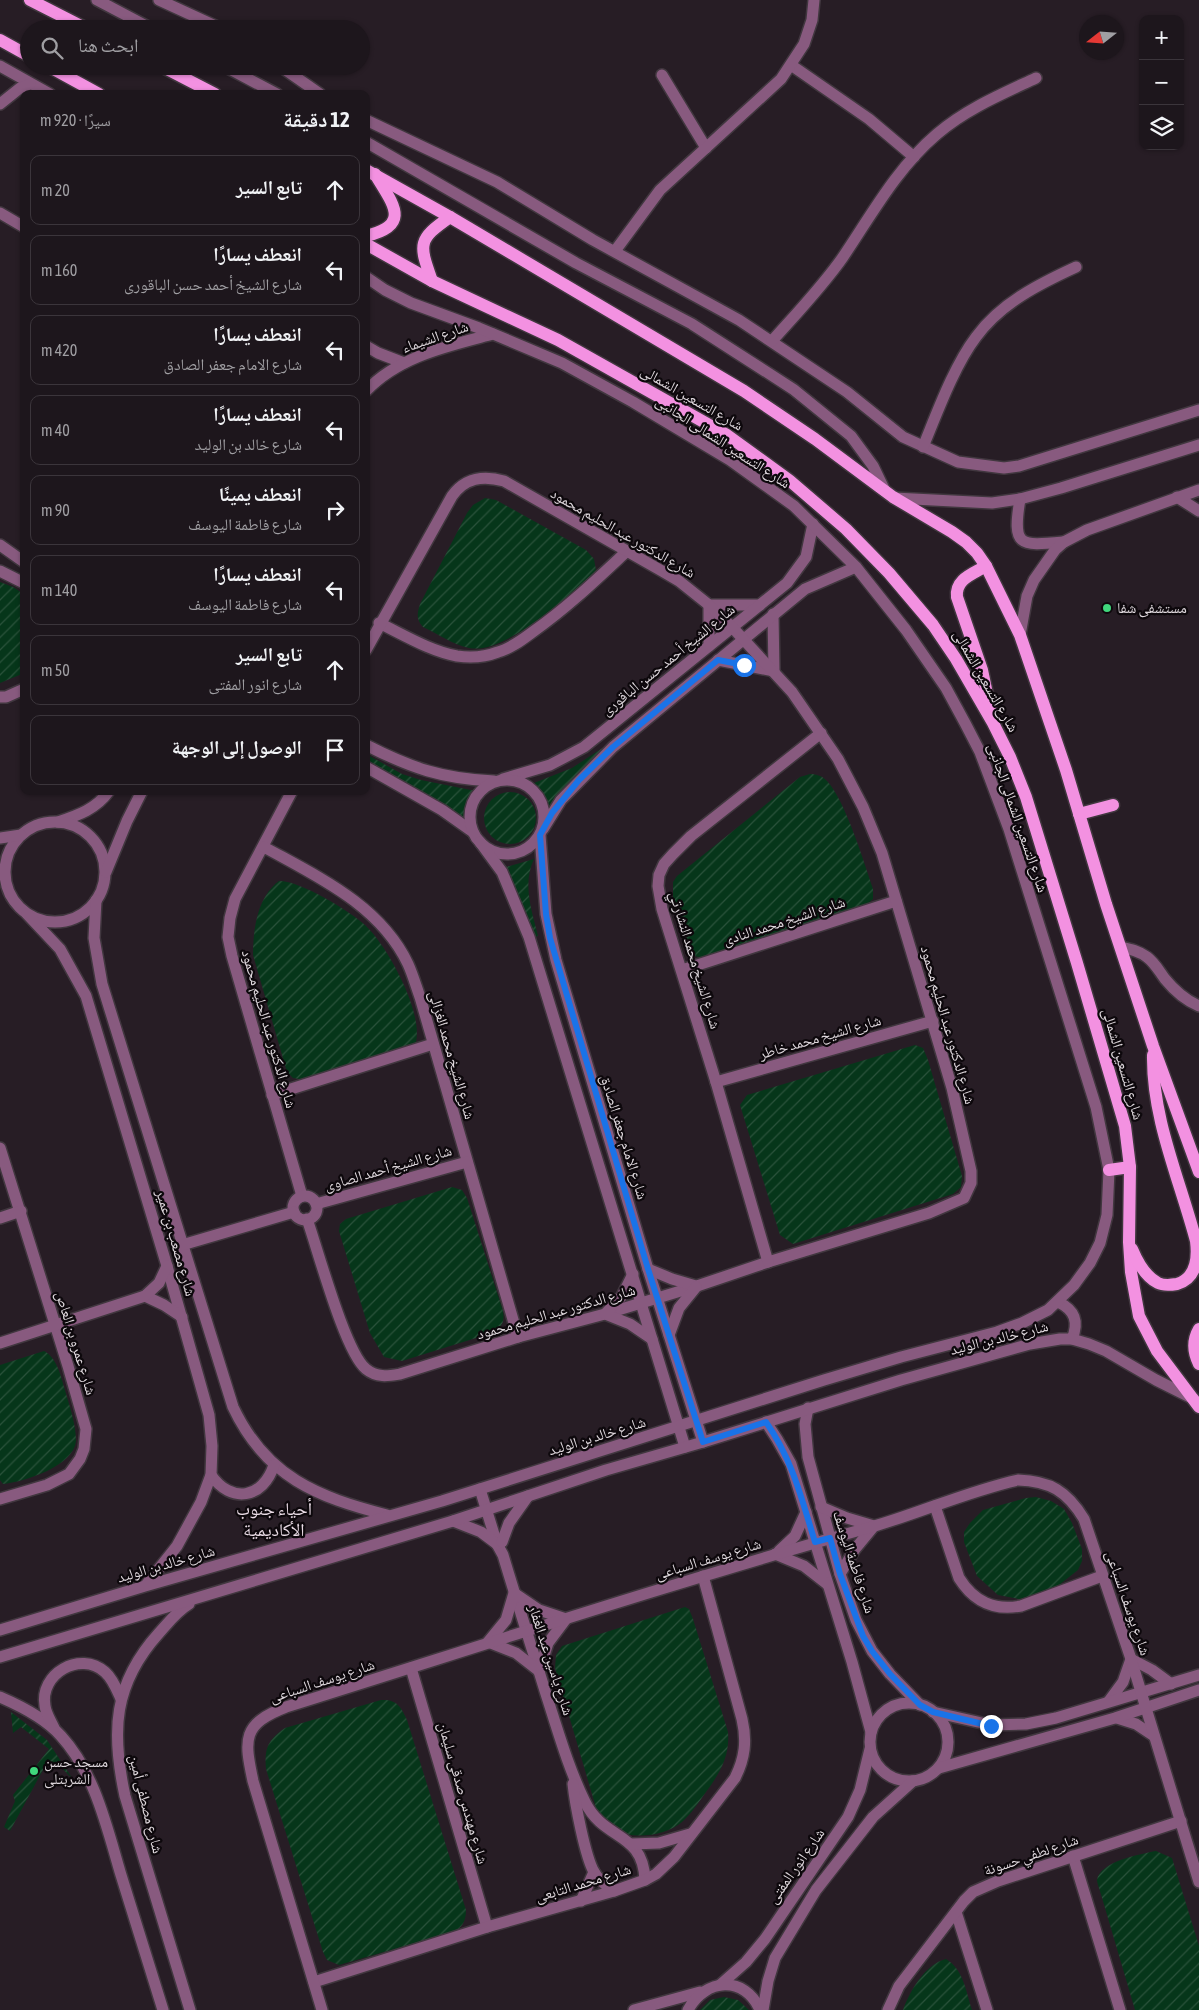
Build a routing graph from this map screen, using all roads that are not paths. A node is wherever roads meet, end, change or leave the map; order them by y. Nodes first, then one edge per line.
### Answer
1 (30, 0) edge
2 (97, 0) edge
3 (159, 0) edge
4 (814, 0) edge
5 (69, 20) edge
6 (135, 20) edge
7 (202, 20) edge
8 (0, 40) edge
9 (20, 51) edge
10 (792, 65) junction
11 (0, 66) edge
12 (64, 75) edge
13 (178, 75) edge
14 (241, 75) edge
15 (293, 75) edge
16 (662, 75) dead end
17 (1036, 78) dead end
18 (30, 84) junction
19 (42, 90) edge
20 (92, 90) edge
21 (207, 90) edge
22 (269, 90) edge
23 (314, 90) edge
24 (0, 104) edge
25 (370, 122) edge
26 (370, 144) edge
27 (706, 148) junction
28 (914, 157) junction
29 (370, 172) edge
30 (0, 213) edge
31 (450, 217) junction
32 (20, 225) edge
33 (370, 235) edge
34 (370, 246) edge
35 (615, 251) junction
36 (1076, 268) dead end
37 (370, 280) edge
38 (432, 280) junction
39 (493, 334) junction
40 (772, 341) junction
41 (370, 348) edge
42 (404, 362) junction
43 (370, 388) edge
44 (1199, 410) edge
45 (1199, 446) edge
46 (923, 447) junction
47 (1199, 490) edge
48 (889, 494) junction
49 (1177, 497) junction
50 (1020, 498) junction
51 (1199, 511) edge
52 (813, 524) junction
53 (1064, 542) junction
54 (0, 546) edge
55 (627, 550) junction
56 (20, 559) edge
57 (986, 566) junction
58 (856, 567) junction
59 (0, 572) edge
60 (20, 581) edge
61 (709, 605) junction
62 (760, 605) junction
63 (772, 614) junction
64 (380, 624) junction
65 (732, 627) junction
66 (1020, 635) junction
67 (743, 639) junction
68 (370, 643) edge
69 (709, 646) junction
70 (718, 660) junction
71 (774, 671) junction
72 (20, 691) edge
73 (0, 697) edge
74 (993, 723) junction
75 (821, 733) junction
76 (370, 747) edge
77 (370, 769) edge
78 (498, 780) junction
79 (105, 795) edge
80 (140, 795) edge
81 (290, 795) edge
82 (1114, 804) dead end
83 (1079, 814) junction
84 (58, 822) junction
85 (542, 832) junction
86 (21, 835) junction
87 (477, 837) junction
88 (0, 838) edge
89 (264, 847) junction
90 (104, 876) junction
91 (0, 890) edge
92 (96, 900) junction
93 (896, 902) junction
94 (17, 905) junction
95 (27, 914) junction
96 (1121, 947) junction
97 (682, 970) junction
98 (1199, 1006) edge
99 (933, 1021) junction
100 (433, 1044) junction
101 (1153, 1046) junction
102 (716, 1082) junction
103 (272, 1095) junction
104 (0, 1148) edge
105 (467, 1162) junction
106 (1130, 1167) junction
107 (1109, 1170) junction
108 (1199, 1172) edge
109 (302, 1196) junction
110 (316, 1204) junction
111 (21, 1212) junction
112 (294, 1212) junction
113 (0, 1218) edge
114 (308, 1219) junction
115 (1129, 1242) junction
116 (182, 1245) junction
117 (768, 1262) junction
118 (168, 1266) junction
119 (648, 1269) junction
120 (633, 1274) junction
121 (697, 1286) junction
122 (145, 1296) junction
123 (657, 1298) junction
124 (1058, 1302) junction
125 (641, 1303) junction
126 (605, 1314) junction
127 (182, 1317) junction
128 (56, 1325) junction
129 (1199, 1329) edge
130 (669, 1335) junction
131 (518, 1337) junction
132 (652, 1339) junction
133 (1072, 1339) junction
134 (0, 1343) edge
135 (895, 1358) junction
136 (1199, 1364) edge
137 (901, 1380) junction
138 (1196, 1403) edge
139 (808, 1408) junction
140 (696, 1422) junction
141 (766, 1422) junction
142 (679, 1427) junction
143 (703, 1442) junction
144 (685, 1447) junction
145 (274, 1465) junction
146 (211, 1475) junction
147 (482, 1488) junction
148 (528, 1496) junction
149 (0, 1499) edge
150 (935, 1506) junction
151 (821, 1507) junction
152 (489, 1509) junction
153 (806, 1512) junction
154 (389, 1516) junction
155 (454, 1521) junction
156 (874, 1526) junction
157 (830, 1538) junction
158 (815, 1542) junction
159 (499, 1543) junction
160 (775, 1554) junction
161 (840, 1574) junction
162 (703, 1576) junction
163 (1102, 1576) junction
164 (145, 1586) junction
165 (829, 1586) junction
166 (514, 1594) junction
167 (199, 1598) junction
168 (566, 1619) junction
169 (0, 1630) edge
170 (526, 1632) junction
171 (488, 1642) junction
172 (0, 1656) edge
173 (1131, 1659) junction
174 (411, 1668) junction
175 (539, 1671) junction
176 (1199, 1675) edge
177 (1171, 1684) junction
178 (1199, 1690) edge
179 (1142, 1693) junction
180 (0, 1697) edge
181 (121, 1699) junction
182 (1109, 1701) junction
183 (920, 1705) junction
184 (1146, 1708) junction
185 (933, 1712) junction
186 (1115, 1718) junction
187 (56, 1731) junction
188 (871, 1732) junction
189 (1154, 1736) junction
190 (870, 1749) junction
191 (938, 1768) junction
192 (572, 1774) junction
193 (913, 1782) junction
194 (1181, 1822) junction
195 (690, 1834) junction
196 (632, 1844) junction
197 (1073, 1856) junction
198 (594, 1872) junction
199 (644, 1880) junction
200 (1199, 1882) edge
201 (614, 1891) junction
202 (582, 1901) junction
203 (956, 1912) junction
204 (487, 1927) junction
205 (314, 1982) junction
206 (720, 1985) junction
207 (702, 1992) junction
208 (163, 2010) edge
209 (190, 2010) edge
210 (322, 2010) edge
211 (634, 2010) edge
212 (688, 2010) edge
213 (762, 2010) edge
214 (888, 2010) edge
215 (987, 2010) edge
216 (1120, 2010) edge

1 - 5 main road
2 - 6 street
3 - 7 street
4 - 10 street
8 - 9 main road
10 - 27 street
10 - 28 street
11 - 18 street
12 - 20 main road
13 - 21 main road
14 - 22 street
15 - 23 street
16 - 27 street
17 - 28 street
18 - 19 street
18 - 24 street
25 - 35 street
26 - 48 street
27 - 35 street
28 - 40 street
29 - 31 main road, شارع التسعين الشمالى
29 - 33 main road
30 - 32 street
31 - 38 main road
31 - 48 main road, شارع التسعين الشمالى
34 - 38 main road, شارع التسعين الشمالى
35 - 40 street
36 - 46 street
37 - 39 street, شارع التسعين الشمالى الجانبى
38 - 74 main road, شارع التسعين الشمالى
39 - 42 street, شارع الشيماء
39 - 52 street, شارع التسعين الشمالى الجانبى
40 - 46 street
41 - 42 street
42 - 43 street, شارع الشيماء
44 - 46 street
45 - 50 street
47 - 49 street
48 - 50 street
48 - 57 main road, شارع التسعين الشمالى
49 - 51 street
49 - 53 street
50 - 53 street
52 - 58 street, شارع التسعين الشمالى الجانبى
52 - 62 street, شارع الشيخ أحمد حسن الباقورى
53 - 66 street
54 - 56 street
55 - 61 street, شارع الدكتور عبد الحليم محمود
55 - 64 street
55 - 64 street, شارع الدكتور عبد الحليم محمود
57 - 66 main road, شارع التسعين الشمالى
57 - 74 main road
58 - 63 street, شارع الشيخ أحمد حسن الباقورى
58 - 107 street, شارع التسعين الشمالى الجانبى
59 - 60 street
61 - 62 street
61 - 65 street, شارع الدكتور عبد الحليم محمود
61 - 69 street
62 - 65 street, شارع الشيخ أحمد حسن الباقورى
63 - 67 street, شارع الشيخ أحمد حسن الباقورى
63 - 71 street
64 - 68 street, شارع الدكتور عبد الحليم محمود
65 - 67 street, شارع الدكتور عبد الحليم محمود
65 - 69 street, شارع الشيخ أحمد حسن الباقورى
66 - 83 main road, شارع التسعين الشمالى
67 - 70 street, شارع الشيخ أحمد حسن الباقورى
67 - 71 street, شارع الدكتور عبد الحليم محمود
69 - 78 street, شارع الشيخ أحمد حسن الباقورى
70 - 71 street
70 - 85 street, شارع الشيخ أحمد حسن الباقورى
71 - 75 street, شارع الدكتور عبد الحليم محمود
72 - 73 street
74 - 106 main road, شارع التسعين الشمالى
75 - 93 street, شارع الدكتور عبد الحليم محمود
75 - 97 street, شارع الشيخ محمد النشارتي
76 - 78 street
77 - 87 street
78 - 85 street
78 - 87 street
79 - 84 street
80 - 90 street
81 - 89 street, شارع الدكتور عبد الحليم محمود
82 - 83 main road
83 - 96 main road, شارع التسعين الشمالى
84 - 86 street
84 - 90 street
85 - 87 street
85 - 119 street, شارع الامام جعفر الصادق
86 - 88 street
86 - 94 street
87 - 120 street
89 - 100 street, شارع الشيخ محمد الغزالى
89 - 103 street, شارع الدكتور عبد الحليم محمود
90 - 92 street
91 - 94 street
92 - 95 street
92 - 116 street, شارع مصعب بن عمير
93 - 97 street, شارع الشيخ محمد النادى
93 - 99 street, شارع الدكتور عبد الحليم محمود
94 - 95 street
95 - 118 street, شارع مصعب بن عمير
96 - 98 street
96 - 101 main road, شارع التسعين الشمالى
97 - 102 street, شارع الشيخ محمد النشارتي
99 - 102 street, شارع الشيخ محمد خاطر
99 - 117 street, شارع الدكتور عبد الحليم محمود
100 - 103 street
100 - 105 street, شارع الشيخ محمد الغزالى
101 - 108 main road, شارع التسعين الشمالى
101 - 115 main road
102 - 117 street, شارع الشيخ محمد النشارتي
103 - 109 street, شارع الدكتور عبد الحليم محمود
104 - 111 street, شارع عمرو بن العاص
105 - 110 street, شارع الشيخ أحمد الصاوى
105 - 131 street, شارع الشيخ محمد الغزالى
106 - 107 main road
106 - 115 main road, شارع التسعين الشمالى
107 - 124 street, شارع خالد بن الوليد
109 - 110 street
109 - 112 street
110 - 114 street
111 - 113 street
111 - 128 street, شارع عمرو بن العاص
112 - 114 street
112 - 116 street
114 - 131 street, شارع الدكتور عبد الحليم محمود
115 - 138 main road, شارع التسعين الشمالى
116 - 145 street, شارع مصعب بن عمير
117 - 121 street, شارع الدكتور عبد الحليم محمود
118 - 122 street
118 - 127 street, شارع مصعب بن عمير
119 - 121 street
119 - 123 street, شارع الامام جعفر الصادق
120 - 125 street
120 - 126 street
121 - 123 street, شارع الدكتور عبد الحليم محمود
121 - 130 street
122 - 127 street
122 - 128 street
123 - 125 street, شارع الدكتور عبد الحليم محمود
123 - 130 street, شارع الامام جعفر الصادق
124 - 133 street
124 - 135 street, شارع خالد بن الوليد
125 - 126 street, شارع الدكتور عبد الحليم محمود
125 - 132 street
126 - 131 street, شارع الدكتور عبد الحليم محمود
126 - 132 street
127 - 146 street, شارع مصعب بن عمير
128 - 134 street
128 - 149 street, شارع عمرو بن العاص
129 - 136 main road
130 - 140 street, شارع الامام جعفر الصادق
132 - 142 street
133 - 137 street, شارع خالد بن الوليد
133 - 138 street, شارع خالد بن الوليد
135 - 137 street
135 - 140 street, شارع خالد بن الوليد
137 - 139 street, شارع خالد بن الوليد
139 - 141 street, شارع خالد بن الوليد
139 - 151 street, شارع فاطمة اليوسف
140 - 142 street, شارع خالد بن الوليد
140 - 143 street, شارع الامام جعفر الصادق
141 - 143 street, شارع خالد بن الوليد
141 - 153 street, شارع فاطمة اليوسف
142 - 144 street
142 - 147 street, شارع خالد بن الوليد
143 - 144 street, شارع خالد بن الوليد
144 - 148 street, شارع خالد بن الوليد
145 - 146 street
145 - 154 street, شارع مصعب بن عمير
146 - 164 street, شارع مصعب بن عمير
147 - 152 street, شارع ياسين عبد الغفار
147 - 154 street, شارع خالد بن الوليد
148 - 152 street, شارع خالد بن الوليد
148 - 159 street
150 - 156 street, شارع يوسف السباعى
150 - 163 street, شارع يوسف السباعى
150 - 163 street
151 - 156 street
151 - 157 street, شارع فاطمة اليوسف
152 - 155 street, شارع خالد بن الوليد
152 - 159 street, شارع ياسين عبد الغفار
153 - 158 street, شارع فاطمة اليوسف
153 - 160 street
154 - 164 street, شارع خالد بن الوليد
155 - 159 street
155 - 167 street, شارع خالد بن الوليد
156 - 157 street, شارع يوسف السباعى
156 - 161 street
157 - 158 street, شارع يوسف السباعى
157 - 161 street, شارع فاطمة اليوسف
158 - 160 street, شارع يوسف السباعى
158 - 165 street, شارع فاطمة اليوسف
159 - 166 street, شارع ياسين عبد الغفار
160 - 162 street, شارع يوسف السباعى
160 - 165 street
161 - 183 street, شارع فاطمة اليوسف
162 - 168 street, شارع يوسف السباعى
162 - 195 street, شارع محمد التابعى
163 - 173 street, شارع يوسف السباعى
164 - 169 street, شارع خالد بن الوليد
165 - 188 street, شارع فاطمة اليوسف
166 - 168 street
166 - 170 street, شارع ياسين عبد الغفار
166 - 171 street
167 - 172 street, شارع خالد بن الوليد
167 - 181 street, شارع مصطفى أمين
168 - 170 street, شارع يوسف السباعى
168 - 175 street
170 - 171 street, شارع يوسف السباعى
170 - 175 street, شارع ياسين عبد الغفار
171 - 174 street, شارع يوسف السباعى
171 - 175 street
173 - 177 street
173 - 179 street, شارع يوسف السباعى
173 - 182 street
174 - 204 street, شارع مهندس صدقى سليمان
174 - 205 street, شارع يوسف السباعى
175 - 192 street, شارع ياسين عبد الغفار
176 - 177 street
177 - 179 street
178 - 184 street
179 - 182 street
179 - 184 street, شارع يوسف السباعى
180 - 187 street
181 - 187 street
181 - 209 street, شارع مصطفى أمين
182 - 185 street
183 - 185 street
183 - 188 street
184 - 186 street
184 - 189 street, شارع يوسف السباعى
185 - 191 street
186 - 189 street
186 - 191 street
187 - 208 street
188 - 190 street
189 - 194 street, شارع يوسف السباعى
190 - 193 street
190 - 206 street, شارع انور المفتى
191 - 193 street
192 - 196 street, شارع ياسين عبد الغفار
192 - 198 street, شارع ياسين عبد الغفار
193 - 213 street, شارع انور المفتى
194 - 197 street, شارع لطفي حسونة
194 - 200 street, شارع يوسف السباعى
195 - 196 street
195 - 199 street, شارع محمد التابعى
196 - 199 street
197 - 203 street, شارع لطفي حسونة
197 - 216 street
198 - 201 street
198 - 202 street
199 - 201 street, شارع محمد التابعى
201 - 202 street, شارع محمد التابعى
202 - 204 street, شارع محمد التابعى
203 - 214 street, شارع لطفي حسونة
203 - 215 street
204 - 205 street, شارع محمد التابعى
205 - 210 street, شارع يوسف السباعى
206 - 207 street
206 - 213 street
207 - 211 street
207 - 212 street

